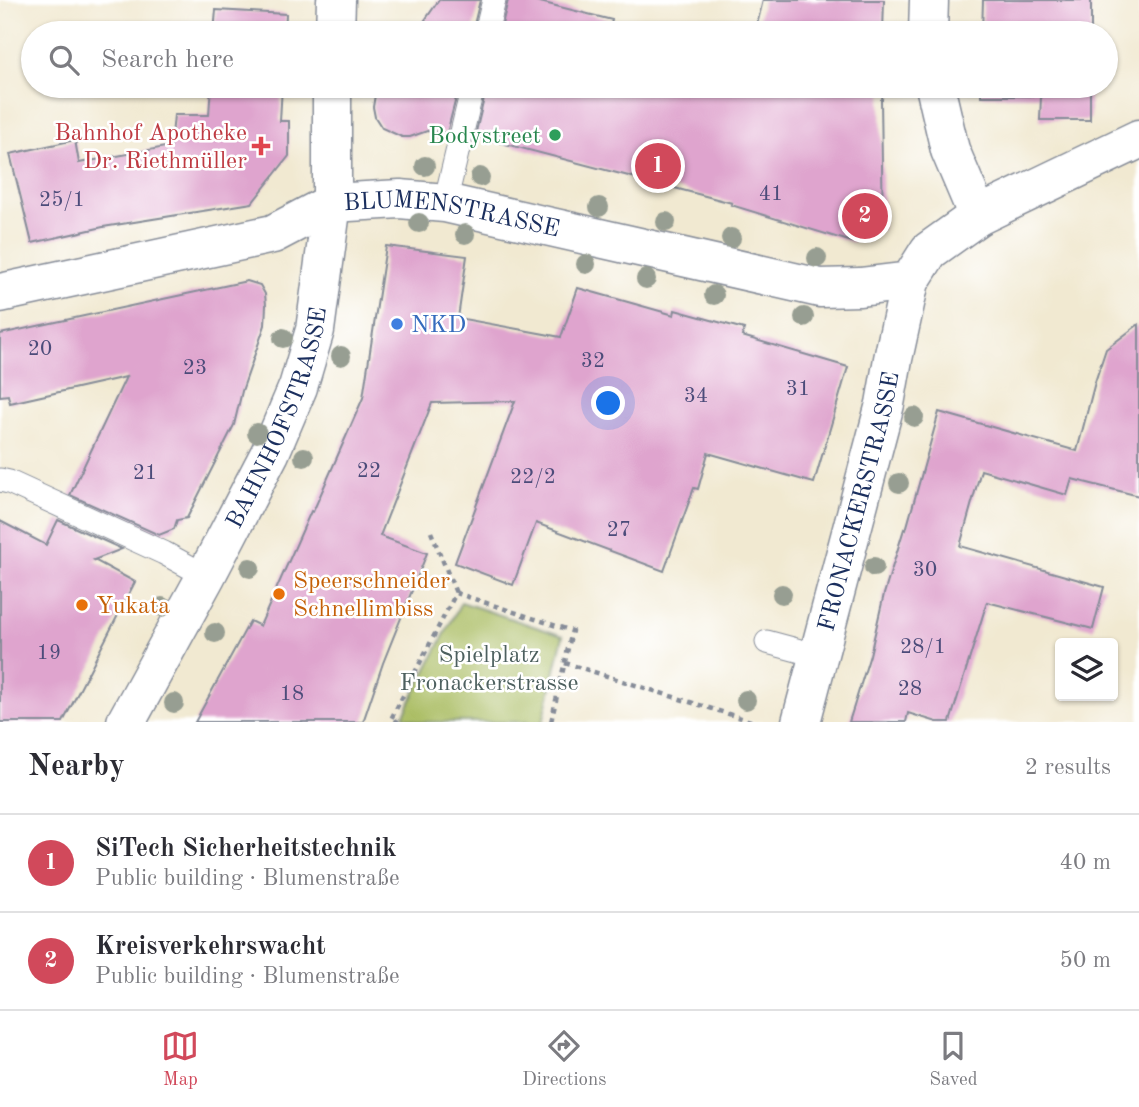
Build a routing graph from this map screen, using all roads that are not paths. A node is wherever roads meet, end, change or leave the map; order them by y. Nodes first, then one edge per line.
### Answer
1 (336, 0) edge
2 (494, 0) edge
3 (929, 0) edge
4 (335, 21) edge
5 (489, 21) edge
6 (928, 21) edge
7 (332, 98) edge
8 (470, 98) edge
9 (938, 98) edge
10 (1139, 139) edge
11 (332, 203) junction
12 (445, 203) junction
13 (978, 216) junction
14 (910, 281) junction
15 (0, 293) edge
16 (0, 480) edge
17 (206, 576) junction
18 (767, 642) dead end
19 (819, 656) junction
20 (126, 722) edge
21 (801, 722) edge

1 - 4 street
2 - 5 lane
3 - 6 street
7 - 11 street, BAHNHOFSTRASSE
8 - 12 lane
9 - 13 street
10 - 13 street
11 - 12 street, BLUMENSTRASSE
11 - 15 street, BLUMENSTRASSE
11 - 17 street, BAHNHOFSTRASSE
12 - 14 street, BLUMENSTRASSE
13 - 14 street
14 - 19 street, FRONACKERSTRASSE
16 - 17 lane
17 - 20 street, BAHNHOFSTRASSE
18 - 19 lane
19 - 21 street, FRONACKERSTRASSE

